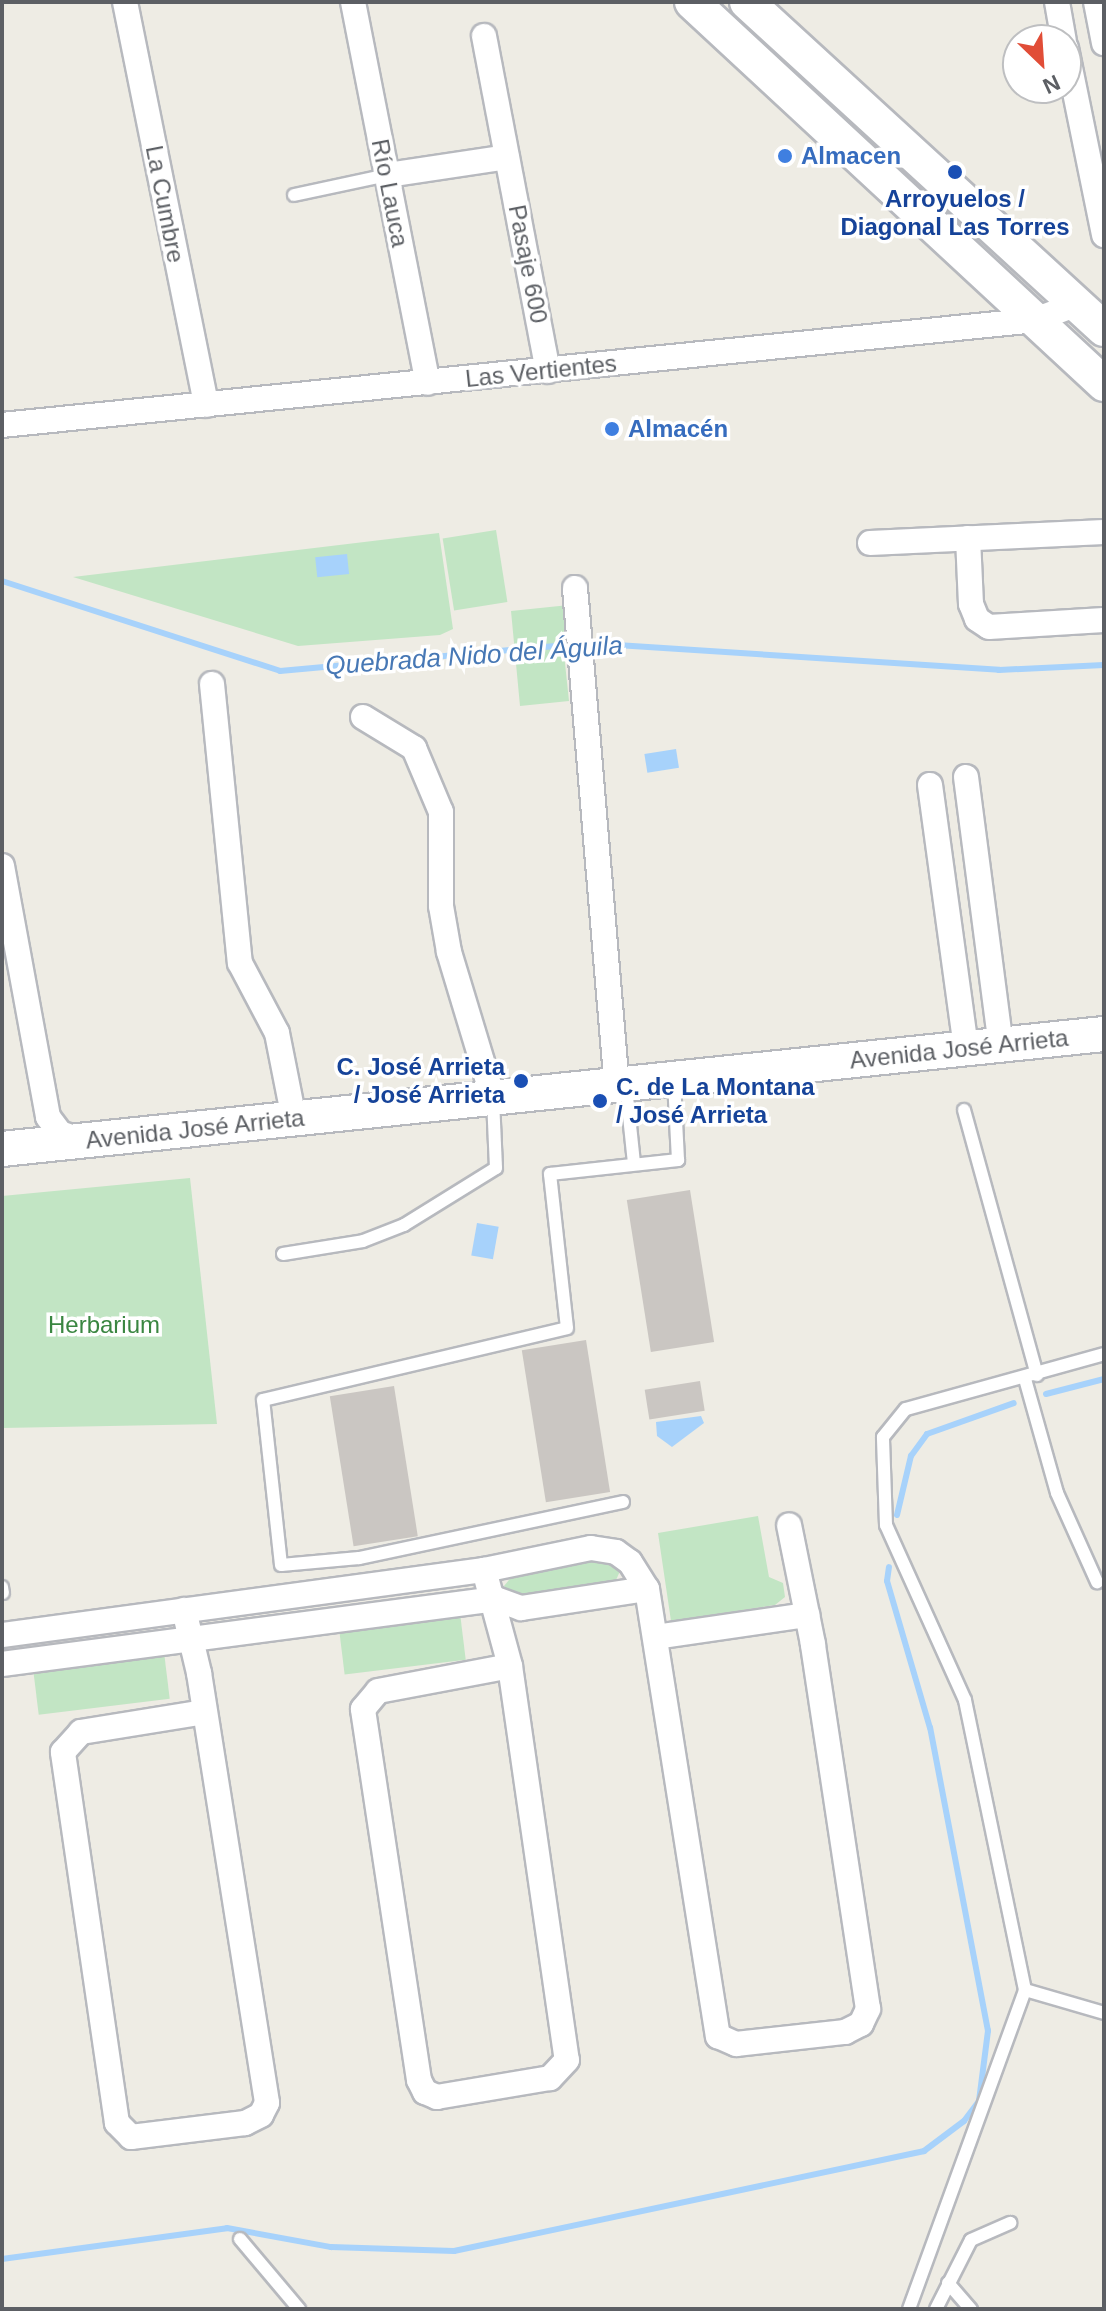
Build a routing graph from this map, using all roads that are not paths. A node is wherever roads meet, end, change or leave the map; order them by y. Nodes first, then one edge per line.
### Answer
1 (125, 2) edge
2 (353, 2) edge
3 (747, 2) edge
4 (1057, 2) edge
5 (1096, 2) edge
6 (702, 5) edge
7 (1061, 24) edge
8 (484, 36) dead end
9 (1104, 43) edge
10 (1077, 104) edge
11 (507, 157) junction
12 (387, 175) junction
13 (294, 195) dead end
14 (1104, 235) edge
15 (1095, 316) edge
16 (1035, 320) junction
17 (548, 371) junction
18 (428, 383) junction
19 (1104, 384) edge
20 (206, 405) junction
21 (2, 425) edge
22 (1104, 532) edge
23 (968, 538) junction
24 (870, 543) dead end
25 (575, 588) dead end
26 (1104, 620) edge
27 (212, 684) dead end
28 (363, 717) dead end
29 (966, 777) dead end
30 (930, 785) dead end
31 (2, 866) edge
32 (1104, 1034) edge
33 (1001, 1045) junction
34 (966, 1048) junction
35 (673, 1079) junction
36 (622, 1085) junction
37 (493, 1098) junction
38 (964, 1110) dead end
39 (48, 1117) junction
40 (294, 1119) junction
41 (82, 1141) junction
42 (9, 1148) edge
43 (634, 1163) junction
44 (283, 1254) dead end
45 (1104, 1354) edge
46 (1031, 1377) junction
47 (623, 1502) dead end
48 (789, 1525) dead end
49 (484, 1570) junction
50 (1097, 1582) dead end
51 (647, 1589) junction
52 (496, 1599) junction
53 (184, 1610) junction
54 (807, 1615) junction
55 (2, 1635) edge
56 (192, 1636) junction
57 (656, 1637) junction
58 (2, 1664) edge
59 (510, 1666) junction
60 (204, 1712) junction
61 (1025, 1990) junction
62 (1104, 2013) edge
63 (1010, 2223) dead end
64 (240, 2239) dead end
65 (948, 2283) junction
66 (299, 2309) edge
67 (909, 2309) edge
68 (936, 2309) edge
69 (971, 2309) edge

1 - 20 street, La Cumbre
2 - 12 street, Río Lauca
3 - 15 street
4 - 7 street
5 - 9 street
6 - 16 street
8 - 11 street, Pasaje 600
10 - 14 street
11 - 12 street
11 - 17 street, Pasaje 600
12 - 13 lane
12 - 18 street, Río Lauca
15 - 16 street, Las Vertientes
16 - 17 street, Las Vertientes
16 - 19 street
17 - 18 street, Las Vertientes
18 - 20 street, Las Vertientes
20 - 21 street, Las Vertientes
22 - 23 street
23 - 24 street
23 - 26 street
25 - 36 street
27 - 40 street
28 - 37 street
29 - 33 street
30 - 34 street
31 - 39 street
32 - 33 street, Avenida José Arrieta
33 - 34 street, Avenida José Arrieta
34 - 35 street, Avenida José Arrieta
35 - 36 street, Avenida José Arrieta
35 - 43 lane
36 - 37 street, Avenida José Arrieta
36 - 43 lane
37 - 40 street, Avenida José Arrieta
37 - 44 lane
38 - 46 lane
39 - 41 street
39 - 42 street
40 - 41 street, Avenida José Arrieta
41 - 42 street, Avenida José Arrieta
43 - 47 lane
45 - 46 lane
46 - 50 lane
46 - 61 lane
48 - 54 street
49 - 51 street
49 - 52 street
49 - 53 street
51 - 52 street
51 - 57 street
52 - 56 street
52 - 59 street
53 - 55 street
53 - 56 street
54 - 57 street
54 - 57 street
56 - 58 street
56 - 60 street
59 - 59 street
60 - 60 street
61 - 62 lane
61 - 67 lane
63 - 65 lane
64 - 66 lane
65 - 68 lane
65 - 69 lane

